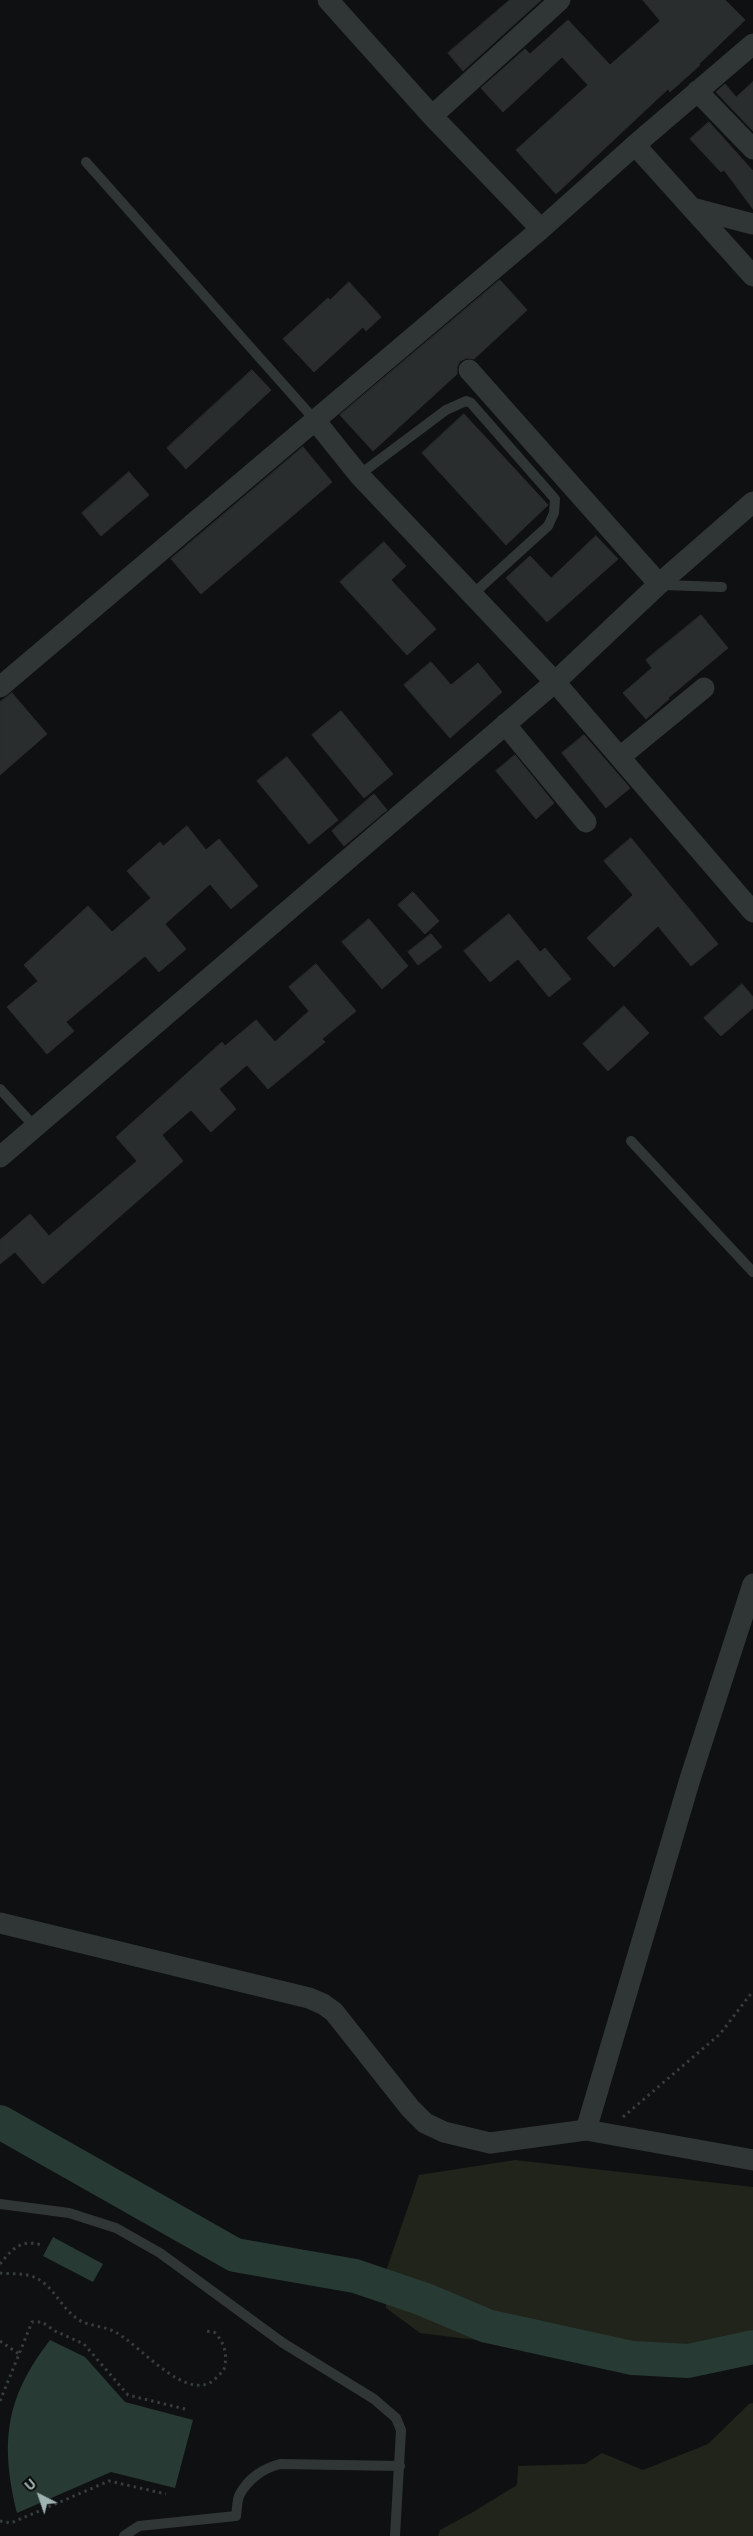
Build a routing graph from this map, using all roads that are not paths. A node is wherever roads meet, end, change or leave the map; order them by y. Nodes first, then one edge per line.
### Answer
1 (328, 0) edge
2 (560, 0) edge
3 (753, 44) edge
4 (697, 91) junction
5 (432, 116) junction
6 (635, 145) junction
7 (753, 149) edge
8 (86, 162) dead end
9 (692, 208) junction
10 (753, 224) edge
11 (541, 229) junction
12 (753, 276) edge
13 (469, 370) dead end
14 (314, 419) junction
15 (359, 475) junction
16 (753, 502) edge
17 (659, 584) junction
18 (722, 587) dead end
19 (472, 594) junction
20 (555, 682) junction
21 (0, 687) edge
22 (704, 688) dead end
23 (505, 724) junction
24 (620, 757) junction
25 (586, 822) dead end
26 (753, 912) edge
27 (0, 1089) edge
28 (36, 1127) junction
29 (631, 1141) dead end
30 (0, 1157) edge
31 (753, 1272) edge
32 (753, 1584) edge
33 (0, 1923) edge
34 (595, 2132) junction
35 (753, 2160) edge
36 (0, 2204) edge
37 (400, 2466) junction
38 (124, 2536) edge
39 (395, 2536) edge

1 - 5 street
2 - 5 street
3 - 4 street
4 - 6 street
4 - 7 street
5 - 11 street
6 - 9 street
6 - 11 street
8 - 14 lane
9 - 10 street
9 - 12 street
11 - 14 street
13 - 17 street
14 - 15 street
14 - 21 street
15 - 19 street
15 - 19 lane
16 - 17 street
17 - 18 lane
17 - 20 street
19 - 20 street
20 - 23 street
20 - 24 street
22 - 24 street
23 - 25 street
23 - 28 street
24 - 26 street
27 - 28 lane
28 - 30 street
29 - 31 lane
32 - 34 street
33 - 34 street
34 - 35 street
36 - 37 lane
37 - 38 lane
37 - 39 lane

